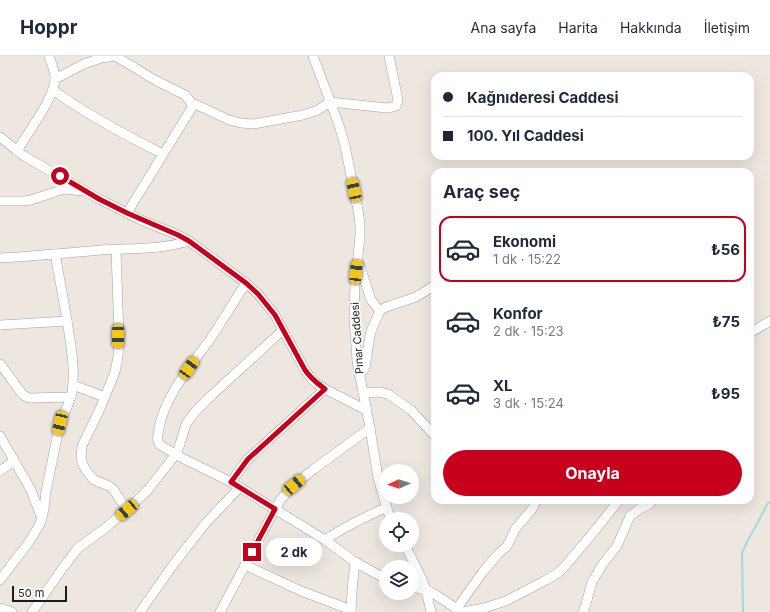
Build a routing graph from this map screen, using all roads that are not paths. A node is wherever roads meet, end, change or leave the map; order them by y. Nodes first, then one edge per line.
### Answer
1 (49, 56) edge
2 (313, 56) edge
3 (389, 56) edge
4 (116, 57) edge
5 (55, 79) junction
6 (53, 90) junction
7 (330, 102) junction
8 (192, 104) junction
9 (1, 139) edge
10 (17, 151) junction
11 (163, 154) junction
12 (86, 191) junction
13 (0, 201) edge
14 (127, 213) junction
15 (189, 241) junction
16 (116, 250) junction
17 (55, 254) junction
18 (0, 258) edge
19 (357, 260) junction
20 (246, 283) junction
21 (431, 287) edge
22 (380, 311) junction
23 (67, 321) junction
24 (770, 321) edge
25 (0, 325) edge
26 (283, 330) junction
27 (754, 330) edge
28 (0, 364) edge
29 (359, 375) junction
30 (73, 385) junction
31 (325, 389) junction
32 (363, 393) junction
33 (71, 397) junction
34 (104, 397) junction
35 (366, 410) junction
36 (370, 428) junction
37 (431, 431) edge
38 (0, 436) edge
39 (176, 454) junction
40 (14, 461) junction
41 (0, 471) edge
42 (231, 482) junction
43 (240, 487) junction
44 (535, 504) edge
45 (616, 504) edge
46 (649, 504) edge
47 (387, 507) junction
48 (275, 509) junction
49 (127, 510) junction
50 (389, 512) edge
51 (42, 520) junction
52 (325, 540) junction
53 (409, 552) edge
54 (355, 562) junction
55 (245, 565) junction
56 (379, 575) edge
57 (0, 580) edge
58 (419, 588) edge
59 (426, 590) junction
60 (1, 610) edge
61 (351, 611) edge
62 (459, 611) edge
63 (12, 612) edge
64 (32, 612) edge
65 (140, 612) edge
66 (220, 612) edge
67 (431, 612) edge
68 (583, 612) edge

1 - 5 street
2 - 7 street, Pınar Caddesi
3 - 7 street
4 - 5 street
4 - 8 street
5 - 6 street
6 - 10 street
6 - 11 street
7 - 8 street
7 - 19 street, Pınar Caddesi
8 - 11 street
9 - 10 street
10 - 12 street
11 - 14 street
12 - 13 street
12 - 14 street
14 - 15 street
15 - 16 street
15 - 20 street
16 - 17 street
16 - 34 street
17 - 18 street
17 - 23 street
19 - 22 street
19 - 29 street, Pınar Caddesi
20 - 26 street
20 - 39 street
21 - 22 street
22 - 29 street
23 - 25 street
23 - 30 street
24 - 27 street
26 - 31 street
26 - 39 street
28 - 33 street
29 - 32 street, Pınar Caddesi
30 - 33 street
30 - 34 street
31 - 35 street
31 - 42 street
32 - 35 street, Pınar Caddesi
32 - 37 street
33 - 51 street
34 - 49 street
35 - 36 street, Pınar Caddesi
36 - 47 street, Pınar Caddesi
36 - 48 street
38 - 40 street
39 - 42 street
39 - 49 street
40 - 41 street
40 - 51 street
42 - 43 street
43 - 48 street
43 - 65 street
44 - 62 street
45 - 62 street
46 - 68 street
47 - 50 street, Pınar Caddesi
47 - 52 street
48 - 52 street
48 - 55 street
49 - 64 street
51 - 57 street
52 - 54 street
53 - 59 street
54 - 56 street
54 - 61 street
55 - 61 street
55 - 66 street
58 - 59 street
59 - 62 street
59 - 67 street
60 - 63 street

